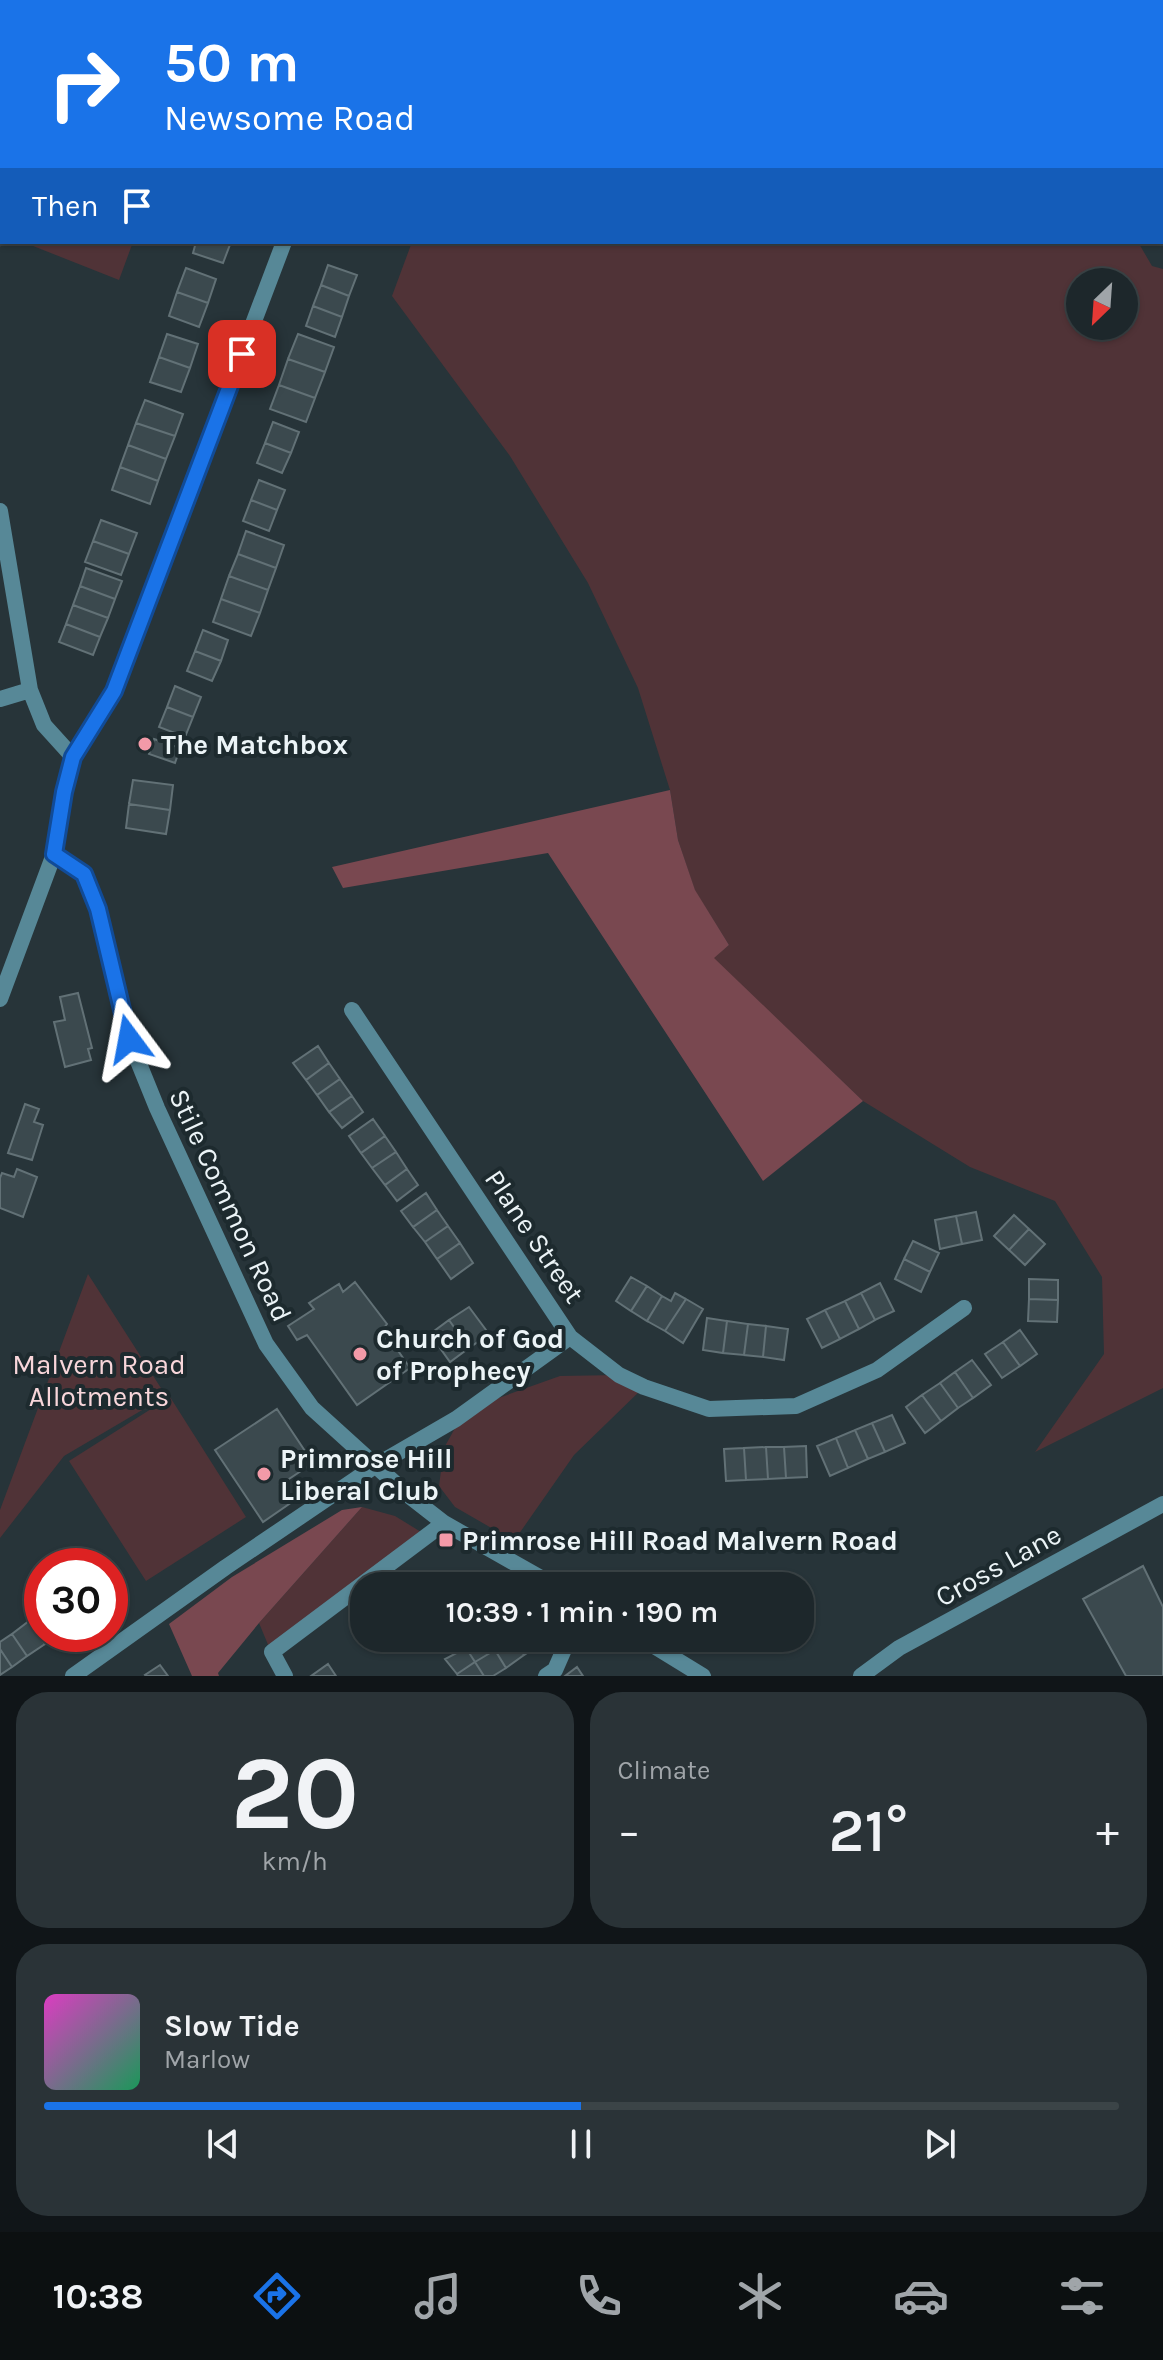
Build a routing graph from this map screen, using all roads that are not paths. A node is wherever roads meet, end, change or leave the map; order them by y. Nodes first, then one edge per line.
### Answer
1 (283, 244) edge
2 (0, 511) edge
3 (30, 690) junction
4 (0, 699) edge
5 (73, 757) junction
6 (54, 854) junction
7 (0, 999) edge
8 (352, 1010) dead end
9 (964, 1308) dead end
10 (570, 1337) junction
11 (375, 1466) junction
12 (1163, 1504) edge
13 (444, 1523) junction
14 (530, 1572) edge
15 (563, 1652) edge
16 (664, 1652) edge
17 (73, 1676) edge
18 (285, 1676) edge
19 (546, 1676) edge
20 (703, 1676) edge
21 (861, 1676) edge

1 - 5 street
2 - 3 street
3 - 4 street
3 - 5 street
5 - 6 street
6 - 7 street
6 - 11 street, Stile Common Road
8 - 10 street, Plane Street
9 - 10 street
10 - 11 street, Plane Street
11 - 13 street, Stile Common Road
11 - 17 street, Plane Street
12 - 21 street, Cross Lane
13 - 14 street, Stile Common Road
13 - 18 street
15 - 19 street
16 - 20 street

